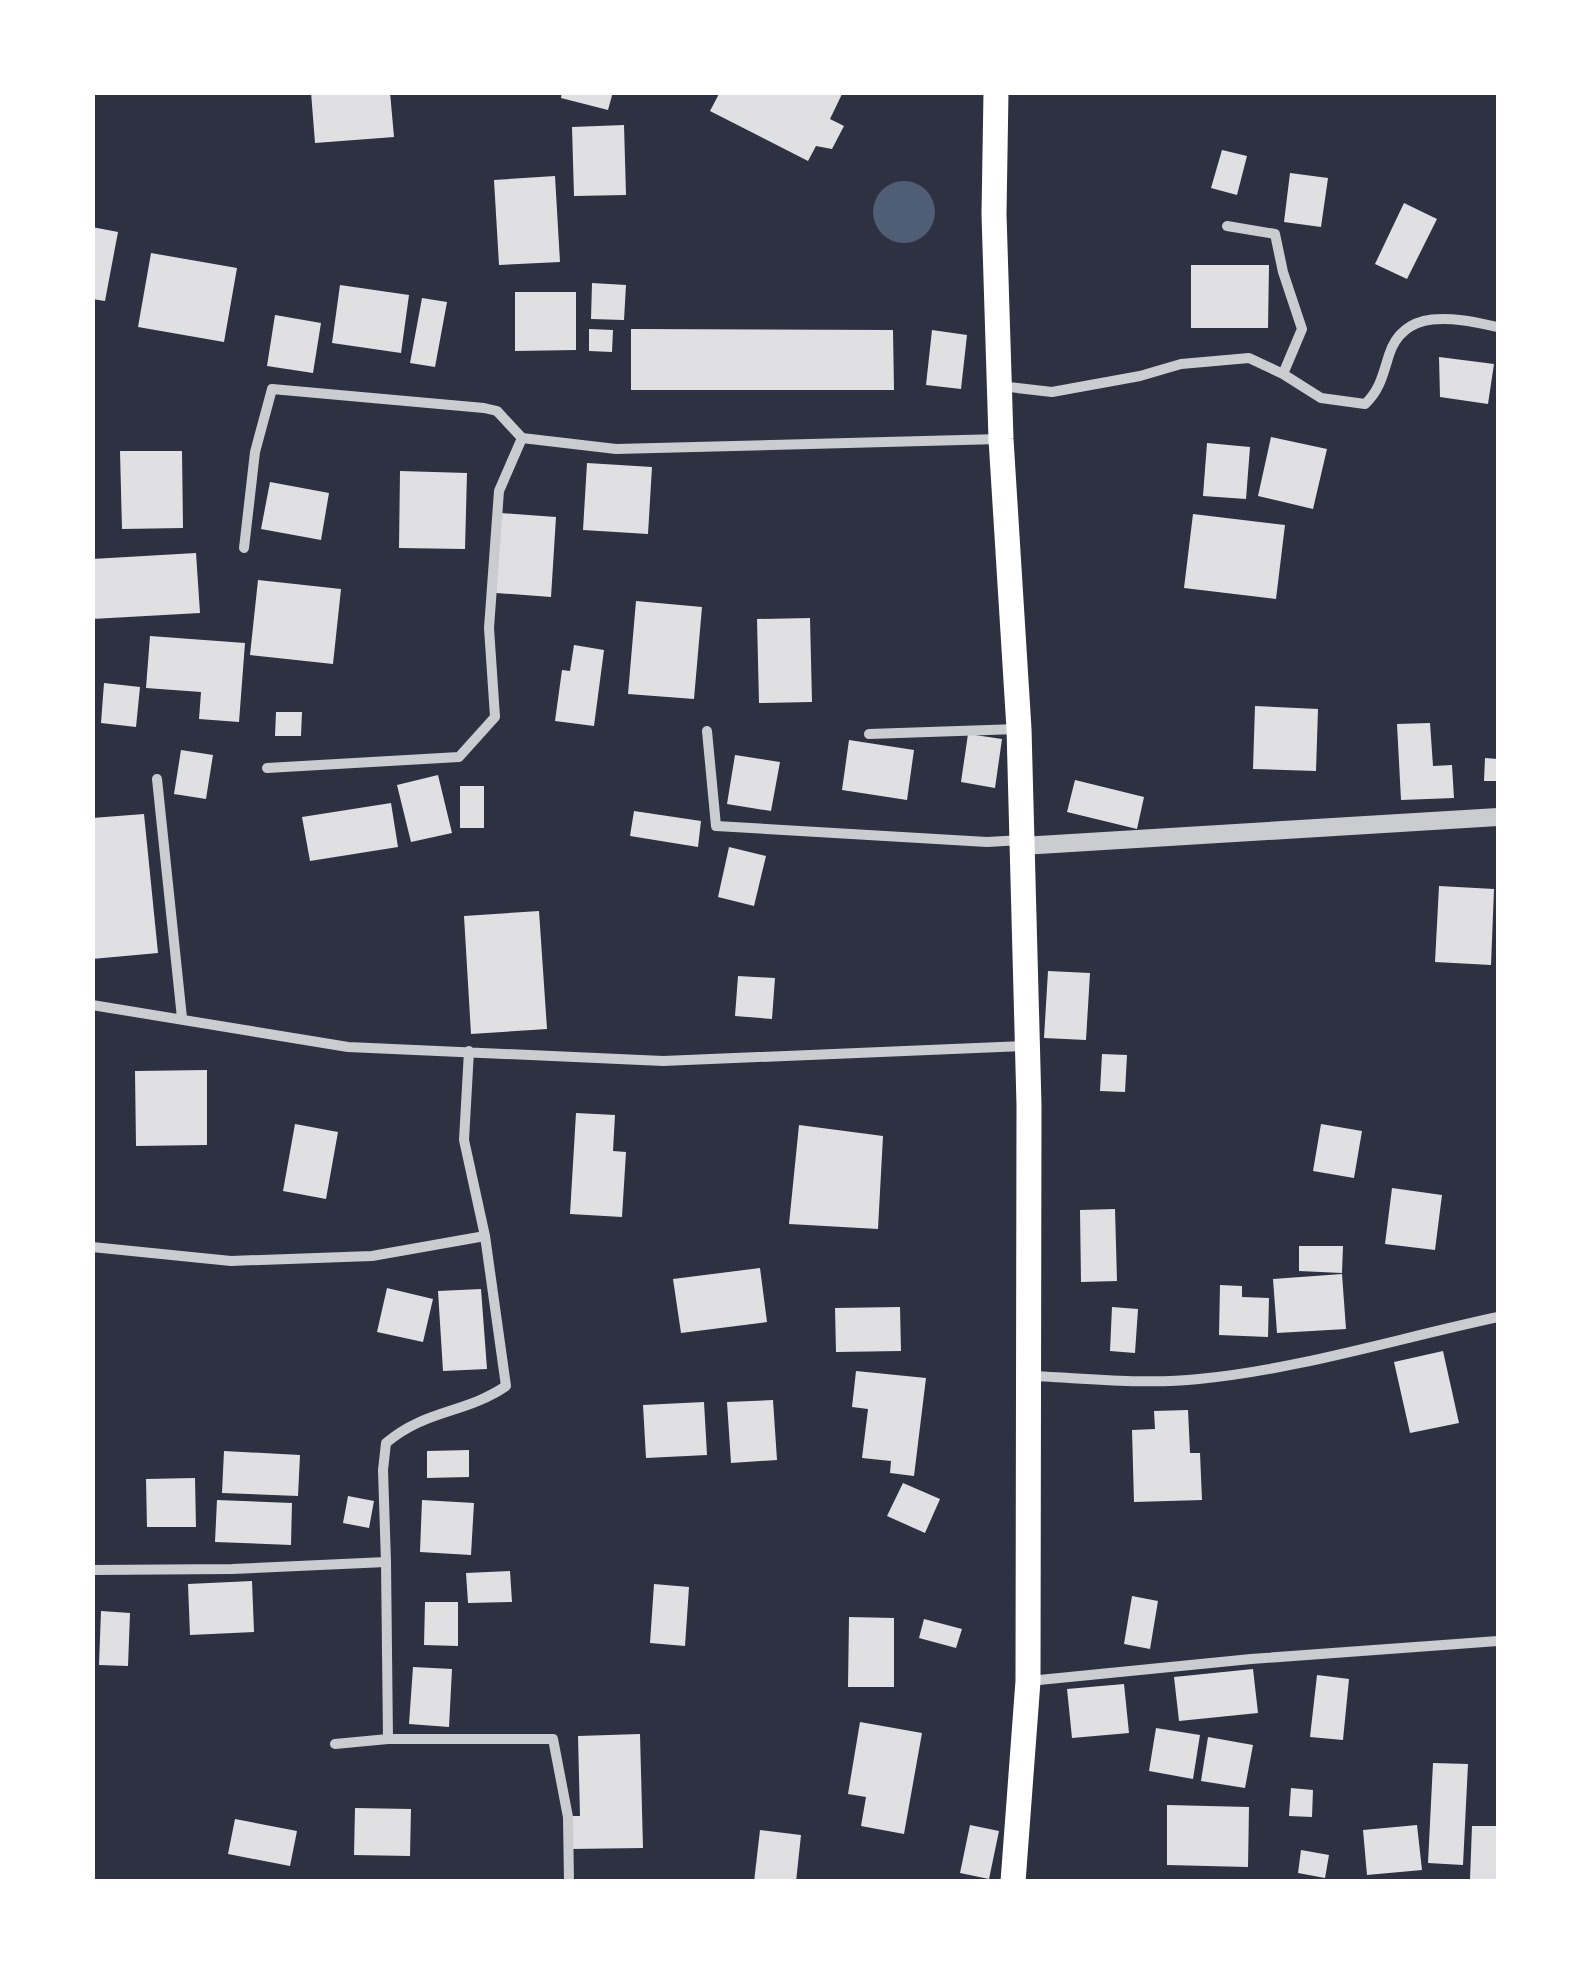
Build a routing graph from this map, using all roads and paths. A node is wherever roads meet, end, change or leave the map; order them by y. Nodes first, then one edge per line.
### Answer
1 (996, 92) edge
2 (1227, 226) dead end
3 (1498, 327) edge
4 (1283, 374) junction
5 (999, 386) junction
6 (522, 438) junction
7 (1001, 438) junction
8 (244, 548) dead end
9 (1019, 728) junction
10 (707, 731) dead end
11 (869, 734) dead end
12 (267, 768) dead end
13 (157, 780) dead end
14 (1498, 817) edge
15 (1022, 843) junction
16 (92, 1005) edge
17 (182, 1018) junction
18 (1026, 1046) junction
19 (469, 1051) junction
20 (485, 1236) junction
21 (92, 1246) edge
22 (1498, 1317) edge
23 (1030, 1376) junction
24 (386, 1562) junction
25 (92, 1570) edge
26 (1498, 1641) edge
27 (1028, 1681) junction
28 (388, 1740) junction
29 (335, 1744) dead end
30 (569, 1882) edge
31 (1013, 1882) edge

1 - 5 main road
2 - 4 street
3 - 4 street
4 - 5 street
5 - 7 main road
6 - 7 street
6 - 8 street
6 - 12 street
7 - 9 main road
9 - 11 street
9 - 15 main road
10 - 15 street
13 - 17 street
14 - 15 street
15 - 18 main road
16 - 17 street
17 - 19 street
18 - 19 street
18 - 23 main road
19 - 20 street
20 - 21 street
20 - 24 street
22 - 23 street
23 - 27 main road
24 - 25 street
24 - 28 street
26 - 27 street
27 - 31 main road
28 - 29 street
28 - 30 street

